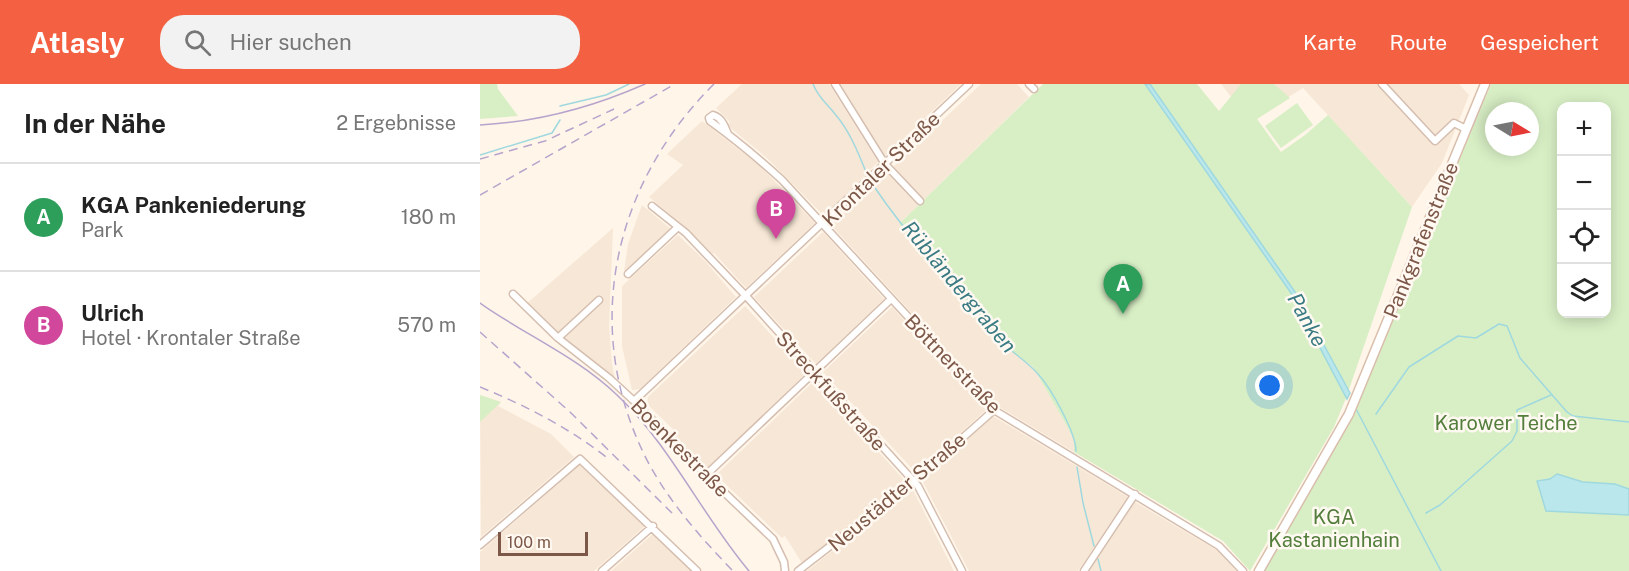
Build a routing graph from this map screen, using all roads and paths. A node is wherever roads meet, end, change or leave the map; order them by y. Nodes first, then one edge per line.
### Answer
1 (835, 84) edge
2 (969, 84) edge
3 (1382, 84) edge
4 (1485, 84) edge
5 (1466, 129) junction
6 (728, 134) dead end
7 (885, 164) junction
8 (920, 201) dead end
9 (652, 206) dead end
10 (822, 225) junction
11 (678, 227) junction
12 (628, 274) dead end
13 (513, 294) dead end
14 (746, 296) junction
15 (891, 299) junction
16 (599, 300) dead end
17 (558, 338) junction
18 (814, 373) junction
19 (634, 401) junction
20 (994, 410) junction
21 (706, 475) junction
22 (914, 481) junction
23 (1135, 494) junction
24 (653, 526) junction
25 (480, 545) edge
26 (602, 571) edge
27 (698, 571) edge
28 (785, 571) edge
29 (798, 571) edge
30 (962, 571) edge
31 (1084, 571) edge
32 (1243, 571) edge
33 (1259, 571) edge

1 - 7 street
2 - 7 street, Krontaler Straße
3 - 5 street
4 - 5 main road, Pankgrafenstraße
5 - 33 main road, Pankgrafenstraße
6 - 10 street, Böttnerstraße
7 - 8 street
7 - 10 street, Krontaler Straße
9 - 11 street, Streckfußstraße
10 - 14 street, Krontaler Straße
10 - 15 street, Böttnerstraße
11 - 12 street
11 - 14 street, Streckfußstraße
13 - 17 street, Boenkestraße
14 - 18 street, Streckfußstraße
14 - 19 street, Krontaler Straße
15 - 18 street
15 - 20 street, Böttnerstraße
16 - 17 street
17 - 19 street, Boenkestraße
18 - 21 street
18 - 22 street, Streckfußstraße
19 - 21 street, Boenkestraße
20 - 22 street, Neustädter Straße
20 - 23 street, Böttnerstraße
21 - 28 street, Boenkestraße
22 - 29 street, Neustädter Straße
22 - 30 street, Streckfußstraße
23 - 31 street
23 - 32 street, Böttnerstraße
24 - 25 street
24 - 26 street
24 - 27 street

